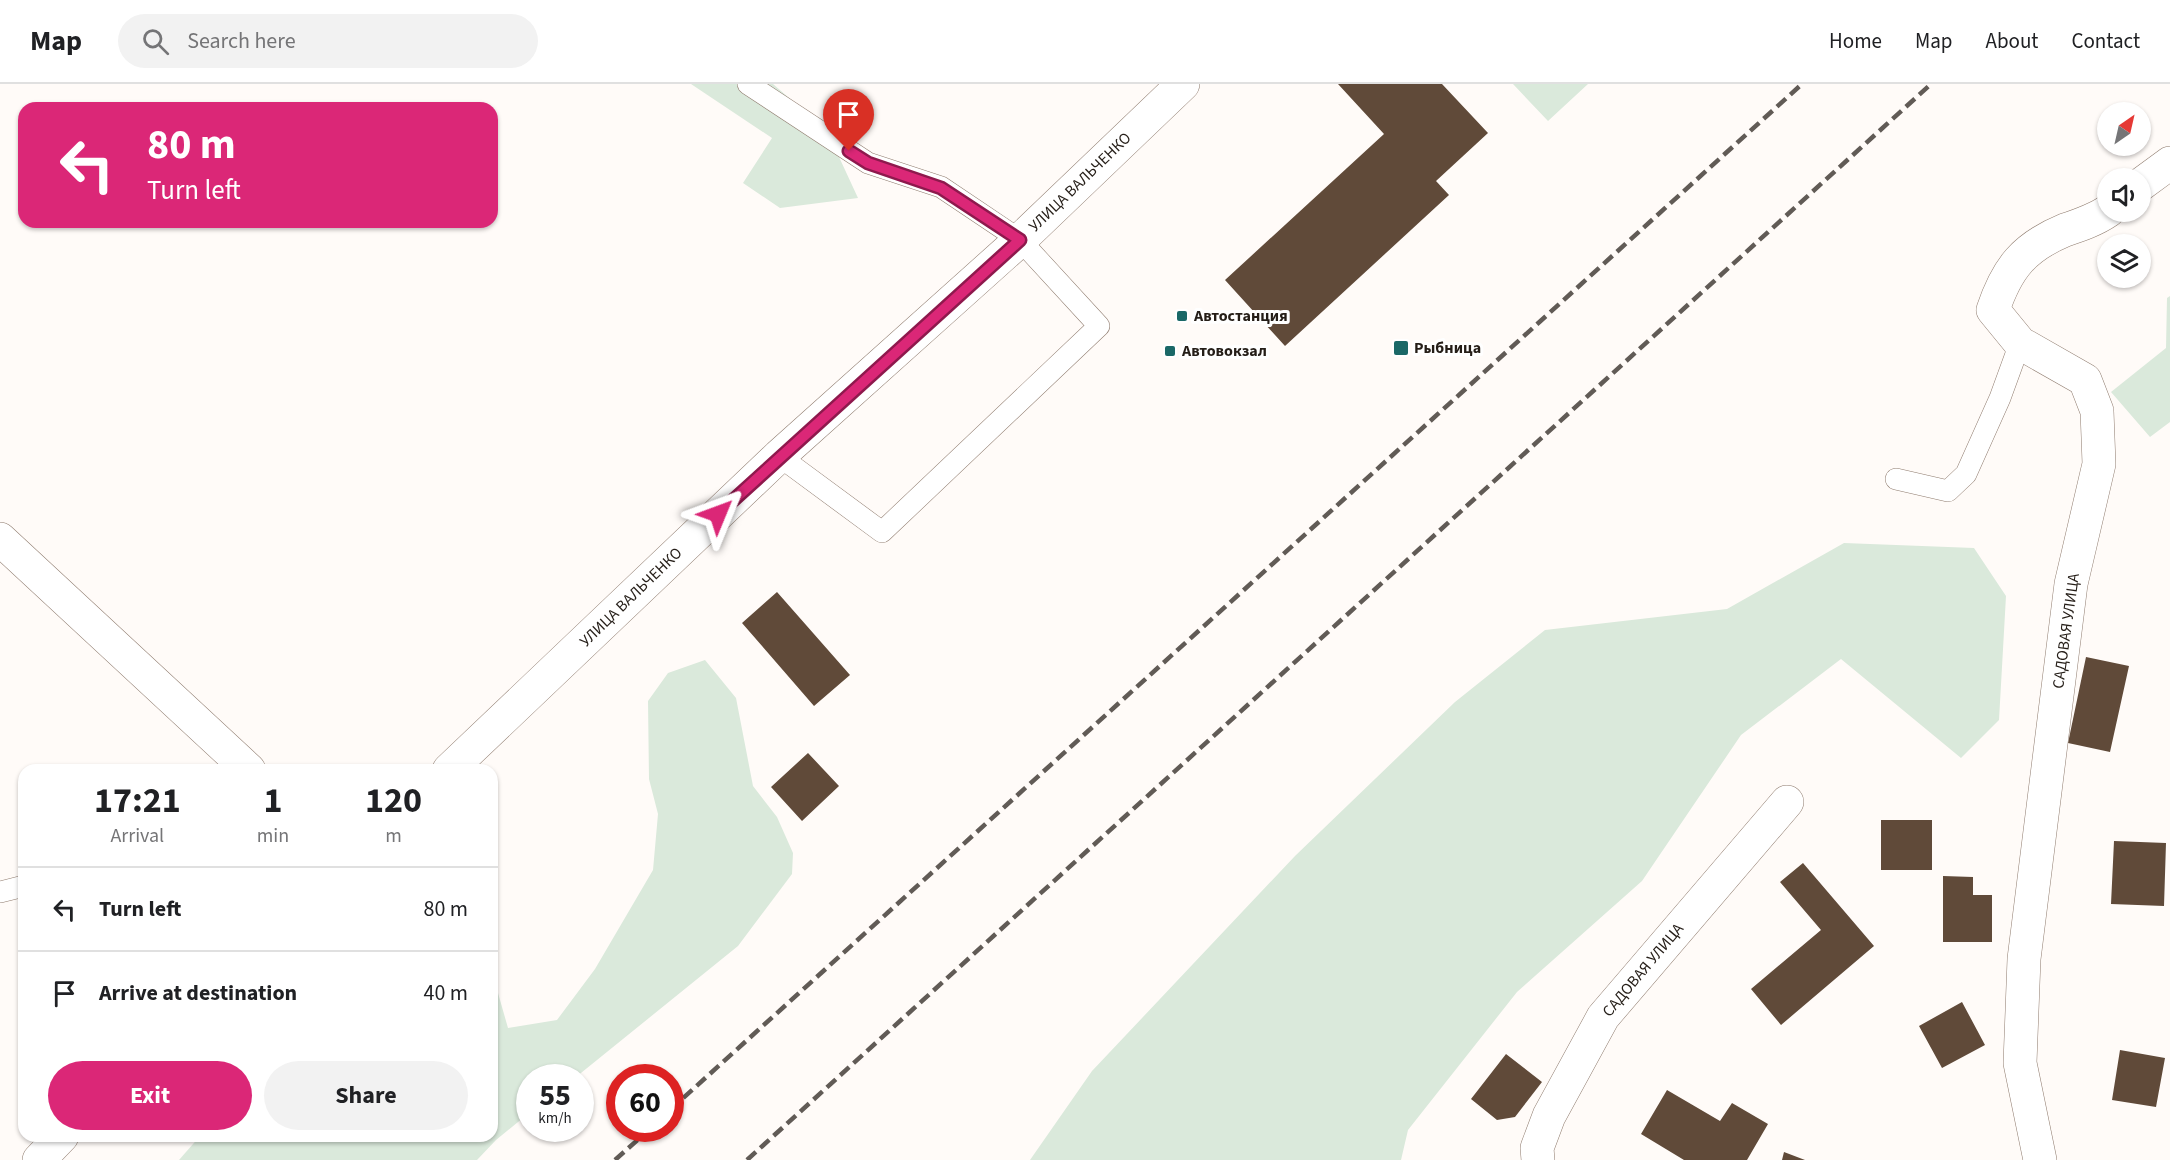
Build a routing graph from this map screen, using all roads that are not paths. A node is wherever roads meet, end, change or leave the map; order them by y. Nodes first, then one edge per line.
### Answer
1 (748, 84) edge
2 (1183, 84) edge
3 (2170, 163) edge
4 (2151, 177) edge
5 (2097, 218) edge
6 (1020, 240) junction
7 (2020, 343) junction
8 (779, 456) junction
9 (1896, 479) dead end
10 (0, 539) edge
11 (243, 764) edge
12 (456, 764) edge
13 (1787, 802) dead end
14 (18, 888) edge
15 (0, 892) edge
16 (56, 1142) edge
17 (39, 1160) edge
18 (1538, 1160) edge
19 (2040, 1160) edge

1 - 6 lane
2 - 6 street, УЛИЦА ВАЛЬЧЕНКО
3 - 4 street
5 - 7 street, САДОВАЯ УЛИЦА
6 - 8 street, УЛИЦА ВАЛЬЧЕНКО
6 - 8 lane
7 - 9 lane
7 - 19 street, САДОВАЯ УЛИЦА
8 - 12 street, УЛИЦА ВАЛЬЧЕНКО
10 - 11 street
13 - 18 street, САДОВАЯ УЛИЦА
14 - 15 lane
16 - 17 street

